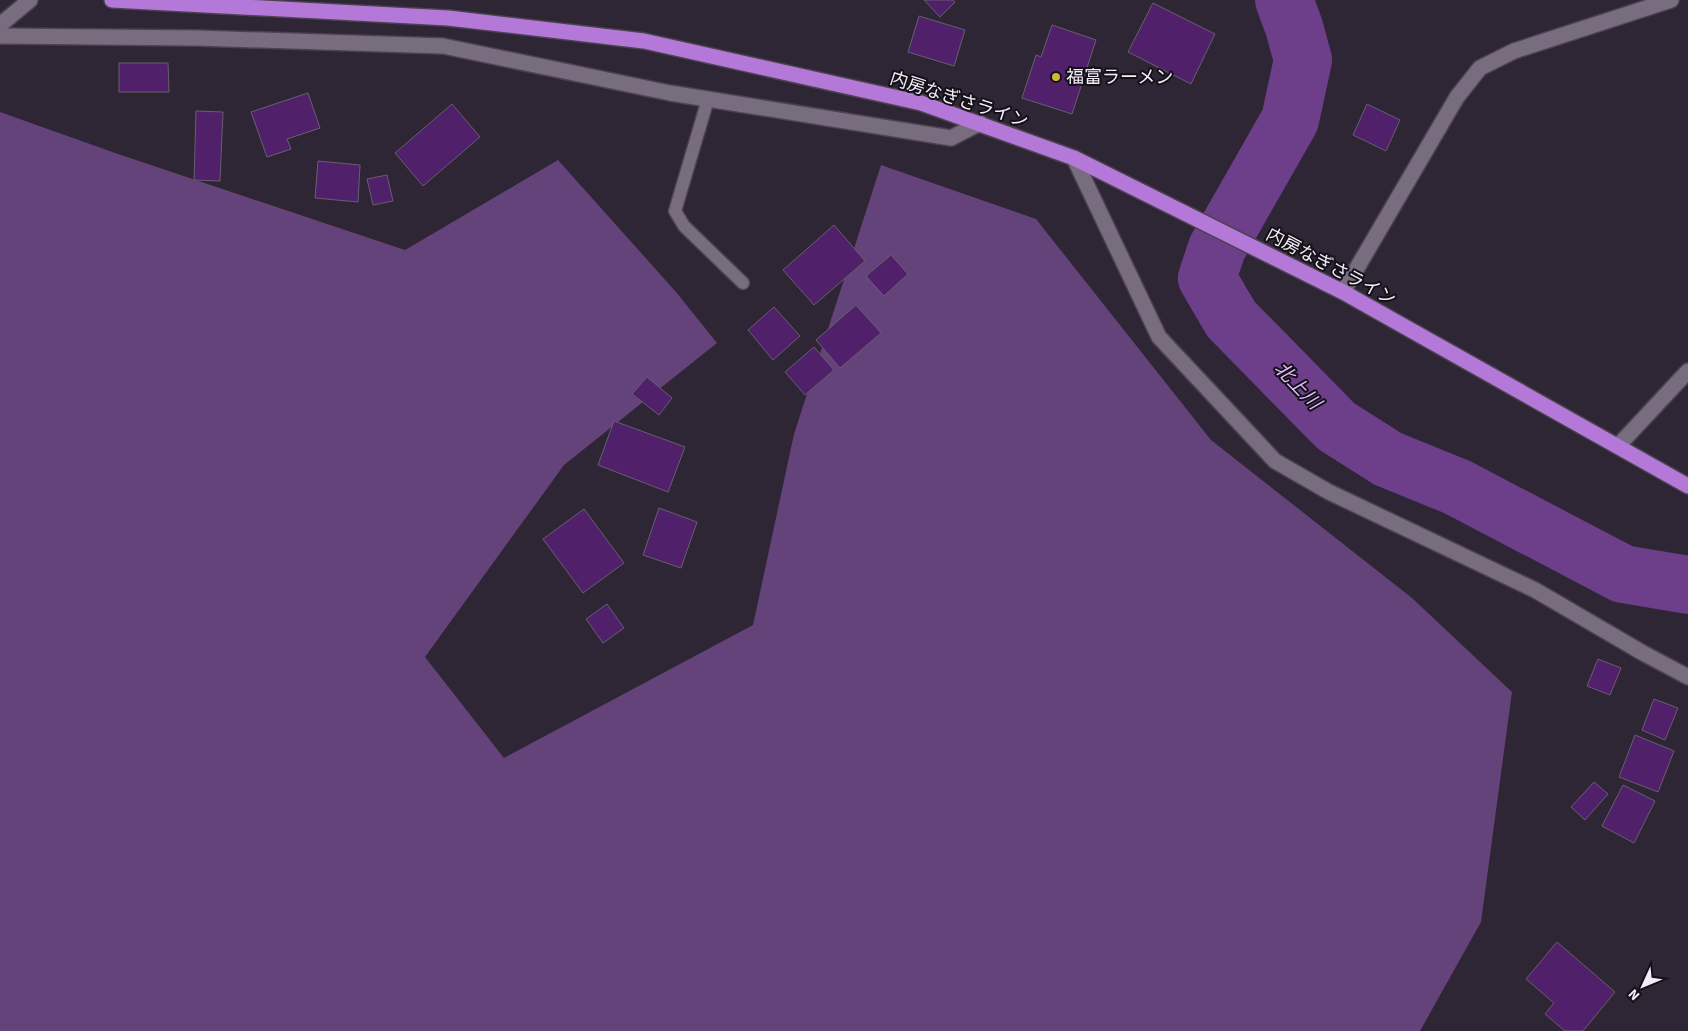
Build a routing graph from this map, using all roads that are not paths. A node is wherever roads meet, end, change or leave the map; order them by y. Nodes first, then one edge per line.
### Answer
1 (30, 0) edge
2 (112, 0) edge
3 (1671, 0) edge
4 (0, 26) edge
5 (0, 36) edge
6 (708, 99) junction
7 (980, 123) junction
8 (1074, 158) junction
9 (743, 283) dead end
10 (1343, 292) junction
11 (1688, 370) edge
12 (1618, 446) junction
13 (1688, 486) edge
14 (1688, 677) edge

1 - 4 street
2 - 7 highway, 内房なぎさライン
3 - 10 street
5 - 6 street
6 - 7 street
6 - 9 lane
7 - 8 highway, 内房なぎさライン
8 - 10 highway, 内房なぎさライン
8 - 14 street
10 - 12 highway, 内房なぎさライン
11 - 12 street
12 - 13 highway, 内房なぎさライン

